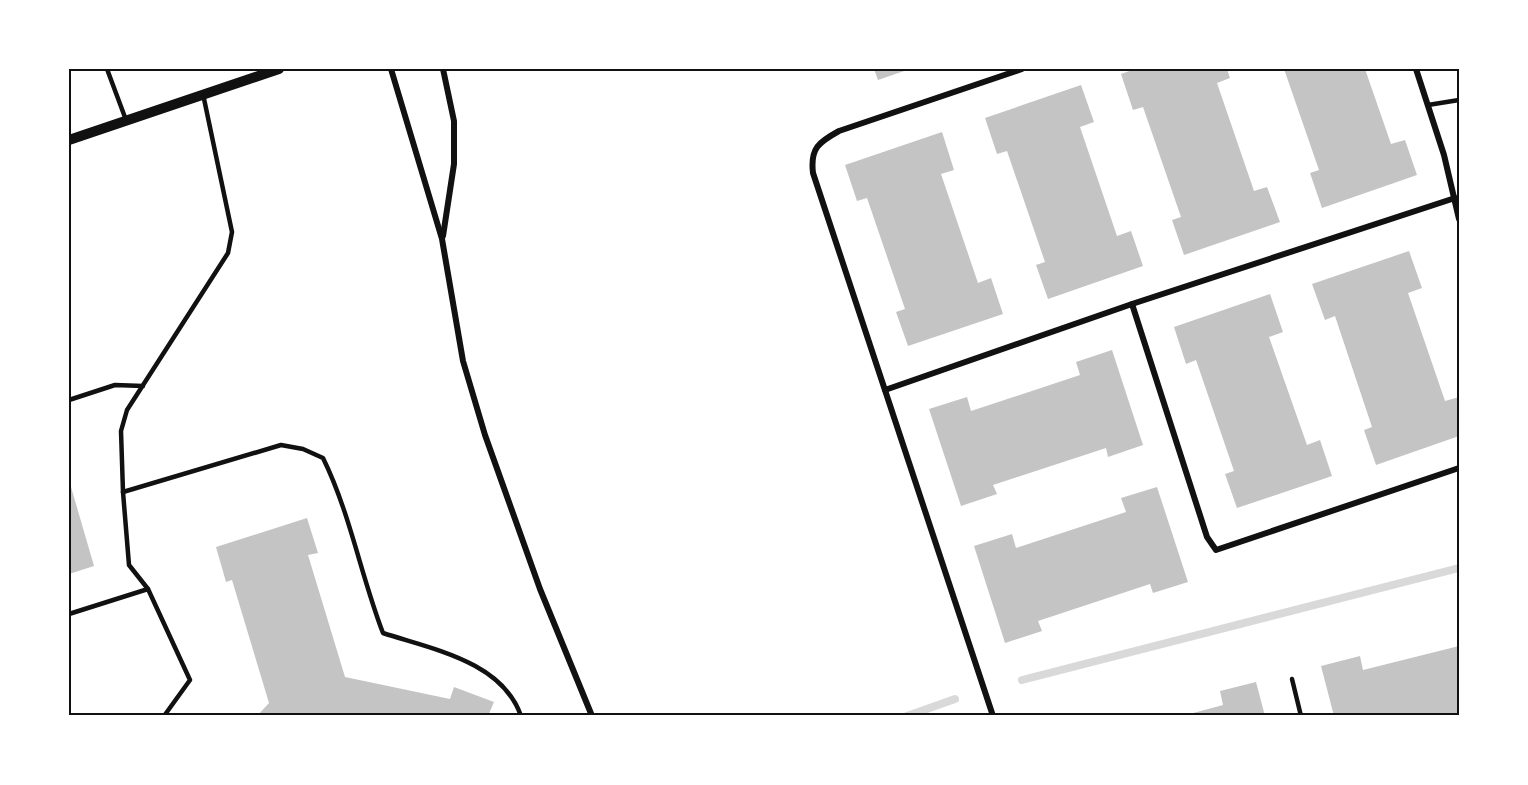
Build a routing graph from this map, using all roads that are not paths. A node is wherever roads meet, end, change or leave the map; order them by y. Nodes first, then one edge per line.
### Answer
1 (107, 69) edge
2 (279, 69) edge
3 (391, 69) edge
4 (443, 69) edge
5 (1022, 69) edge
6 (1416, 69) edge
7 (203, 94) junction
8 (1459, 99) edge
9 (1428, 105) junction
10 (126, 120) junction
11 (69, 140) edge
12 (1455, 198) junction
13 (1459, 219) edge
14 (442, 239) junction
15 (1132, 304) junction
16 (143, 386) junction
17 (885, 390) junction
18 (69, 400) edge
19 (1459, 468) edge
20 (123, 492) junction
21 (148, 589) junction
22 (69, 614) edge
23 (1292, 679) dead end
24 (164, 716) edge
25 (521, 716) edge
26 (592, 716) edge
27 (993, 716) edge
28 (1301, 716) edge

1 - 10 lane
2 - 7 street
3 - 14 street
4 - 14 street
5 - 17 street
6 - 9 street
7 - 10 street
7 - 16 lane
8 - 9 lane
9 - 12 street
10 - 11 street
12 - 13 street
12 - 15 street
14 - 26 street
15 - 17 street
15 - 19 street
16 - 18 lane
16 - 20 lane
17 - 27 street
20 - 21 lane
20 - 25 lane
21 - 22 lane
21 - 24 lane
23 - 28 lane

